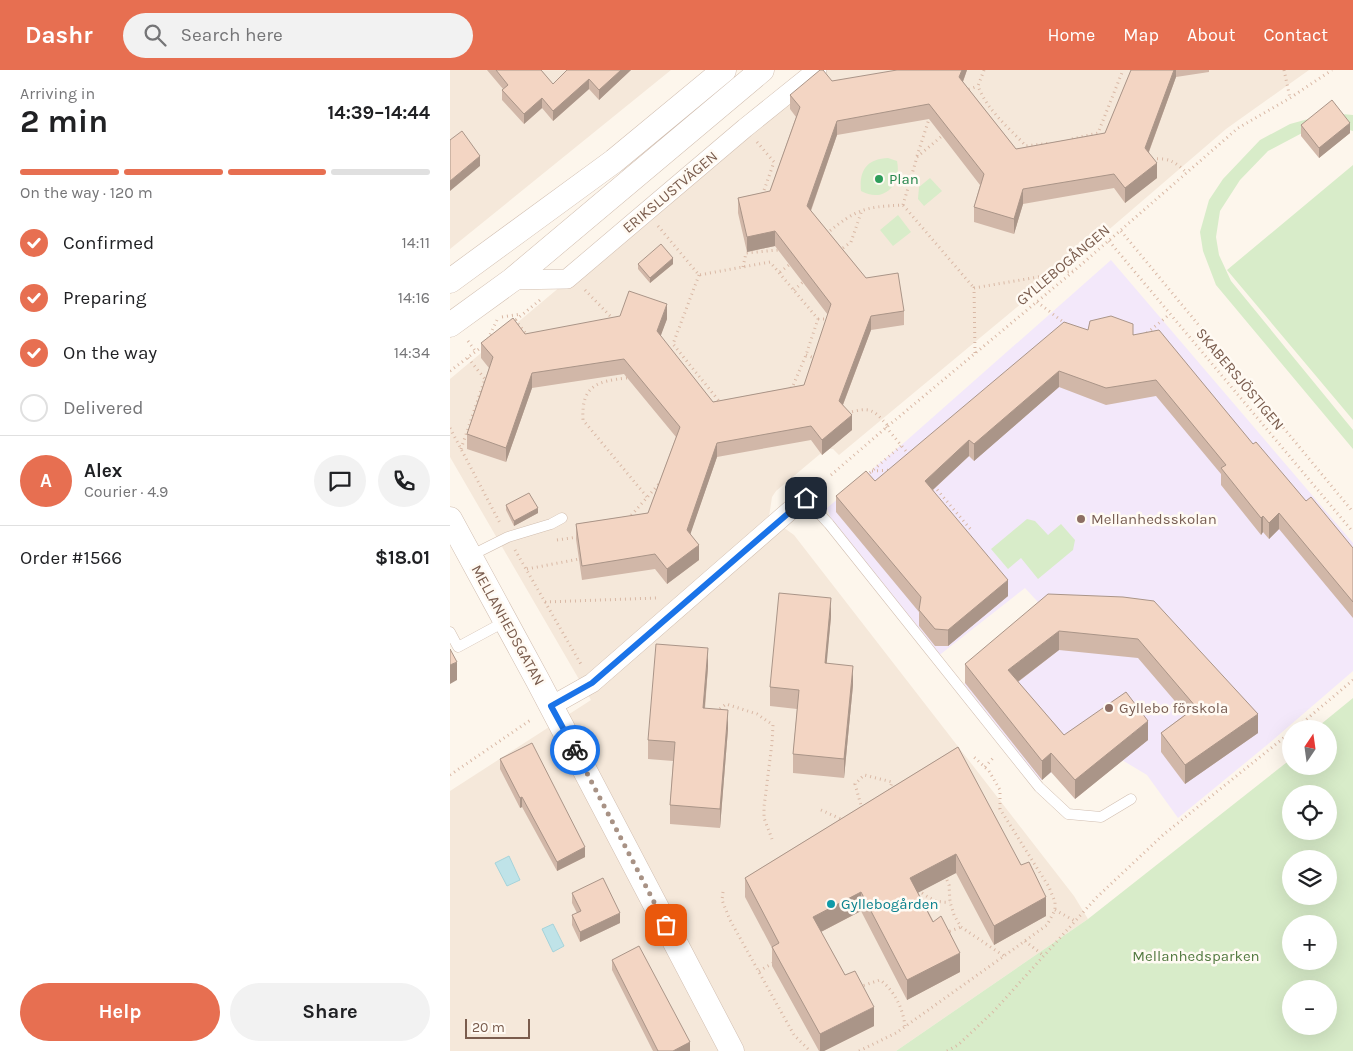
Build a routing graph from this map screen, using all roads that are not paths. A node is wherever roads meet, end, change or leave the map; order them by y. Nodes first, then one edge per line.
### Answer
1 (724, 70) edge
2 (762, 70) edge
3 (817, 70) edge
4 (512, 280) junction
5 (450, 281) edge
6 (450, 324) edge
7 (811, 492) joint
8 (562, 518) dead end
9 (458, 539) edge
10 (506, 621) junction
11 (450, 632) edge
12 (551, 706) junction
13 (1130, 799) dead end
14 (732, 1051) edge

1 - 5 street
2 - 4 street
3 - 4 street, ERIKSLUSTVÄGEN
4 - 6 street
7 - 12 street
7 - 13 lane
8 - 9 lane
9 - 10 street, MELLANHEDSGATAN
10 - 11 lane
10 - 12 street, MELLANHEDSGATAN
12 - 14 street, MELLANHEDSGATAN

